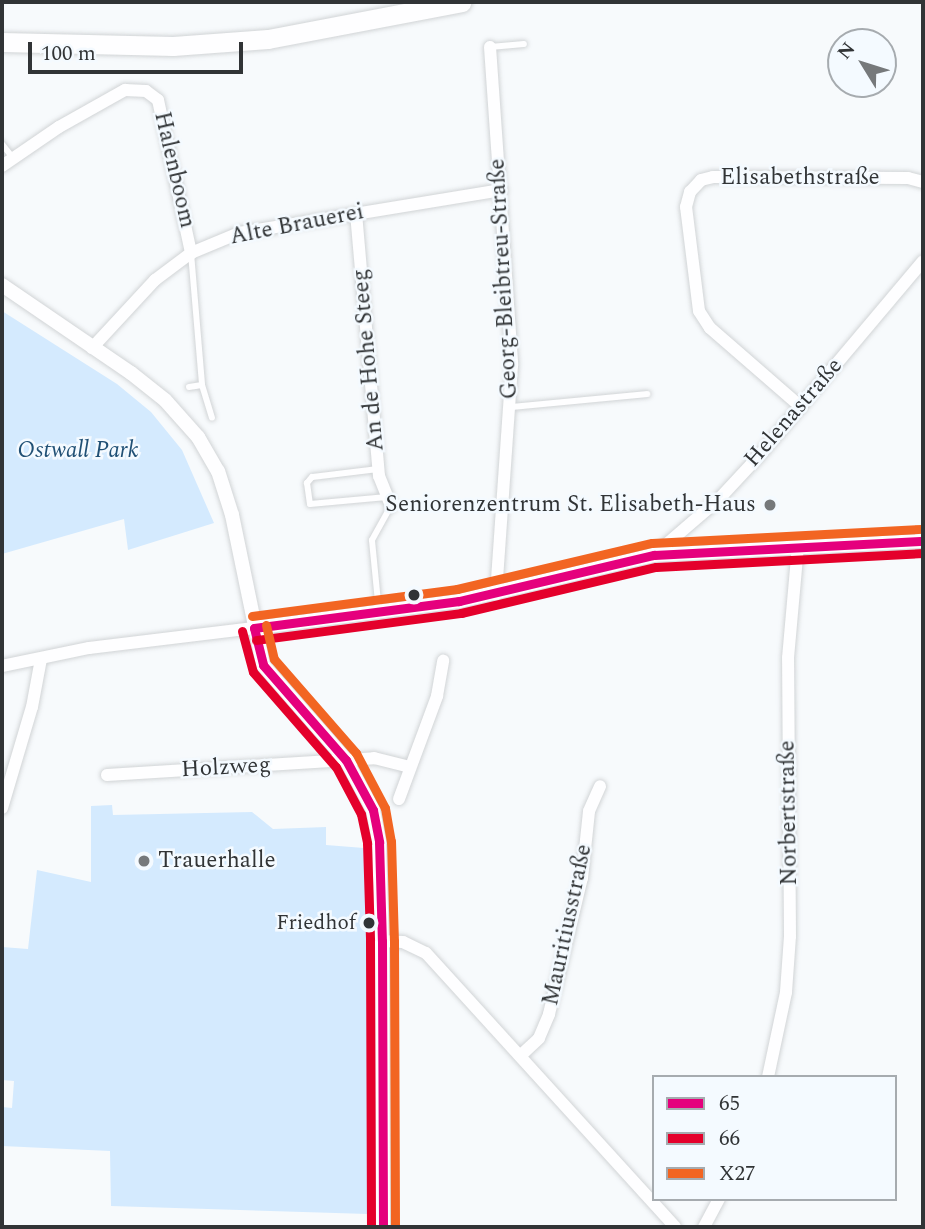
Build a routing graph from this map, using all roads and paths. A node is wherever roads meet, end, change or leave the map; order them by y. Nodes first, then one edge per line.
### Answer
1 (463, 2) edge
2 (2, 42) edge
3 (524, 44) dead end
4 (490, 47) joint
5 (2, 144) edge
6 (13, 159) junction
7 (2, 166) edge
8 (923, 182) edge
9 (500, 190) junction
10 (356, 213) junction
11 (191, 253) junction
12 (923, 261) edge
13 (2, 285) edge
14 (92, 348) junction
15 (202, 385) junction
16 (189, 387) dead end
17 (647, 394) dead end
18 (512, 407) junction
19 (801, 407) junction
20 (212, 418) dead end
21 (378, 469) junction
22 (389, 501) junction
23 (923, 541) edge
24 (798, 547) junction
25 (654, 555) junction
26 (496, 594) junction
27 (379, 614) junction
28 (254, 628) junction
29 (41, 659) junction
30 (443, 661) dead end
31 (2, 666) edge
32 (346, 760) junction
33 (409, 767) junction
34 (107, 775) dead end
35 (600, 786) dead end
36 (399, 799) dead end
37 (2, 808) edge
38 (382, 941) junction
39 (520, 1056) junction
40 (768, 1075) edge
41 (718, 1201) edge
42 (383, 1227) edge
43 (675, 1227) edge
44 (704, 1227) edge

1 - 2 main road
3 - 4 lane
4 - 9 street, Georg-Bleibtreu-Straße
5 - 6 lane
6 - 7 street, Halenboom
6 - 11 street, Halenboom
8 - 19 street, Elisabethstraße
9 - 10 street, Alte Brauerei
9 - 18 street, Georg-Bleibtreu-Straße
10 - 11 street, Alte Brauerei
10 - 21 street, An de Hohe Steeg
11 - 14 street, Alte Brauerei
11 - 15 lane, Halenboom
12 - 19 street, Helenastraße
13 - 14 street
14 - 28 street
15 - 16 lane
15 - 20 lane, Halenboom
17 - 18 lane
18 - 26 street, Georg-Bleibtreu-Straße
19 - 25 street, Helenastraße
21 - 22 street, An de Hohe Steeg
21 - 22 lane
22 - 27 lane
23 - 24 street
24 - 25 street
24 - 40 street, Norbertstraße
25 - 26 street
26 - 27 street
27 - 28 street
28 - 29 street
28 - 32 street
29 - 31 street
29 - 37 street
30 - 33 street
32 - 33 street, Holzweg
32 - 34 street, Holzweg
32 - 38 street
33 - 36 street
35 - 39 street, Mauritiusstraße
38 - 39 street
38 - 42 street
39 - 43 street
41 - 44 street

